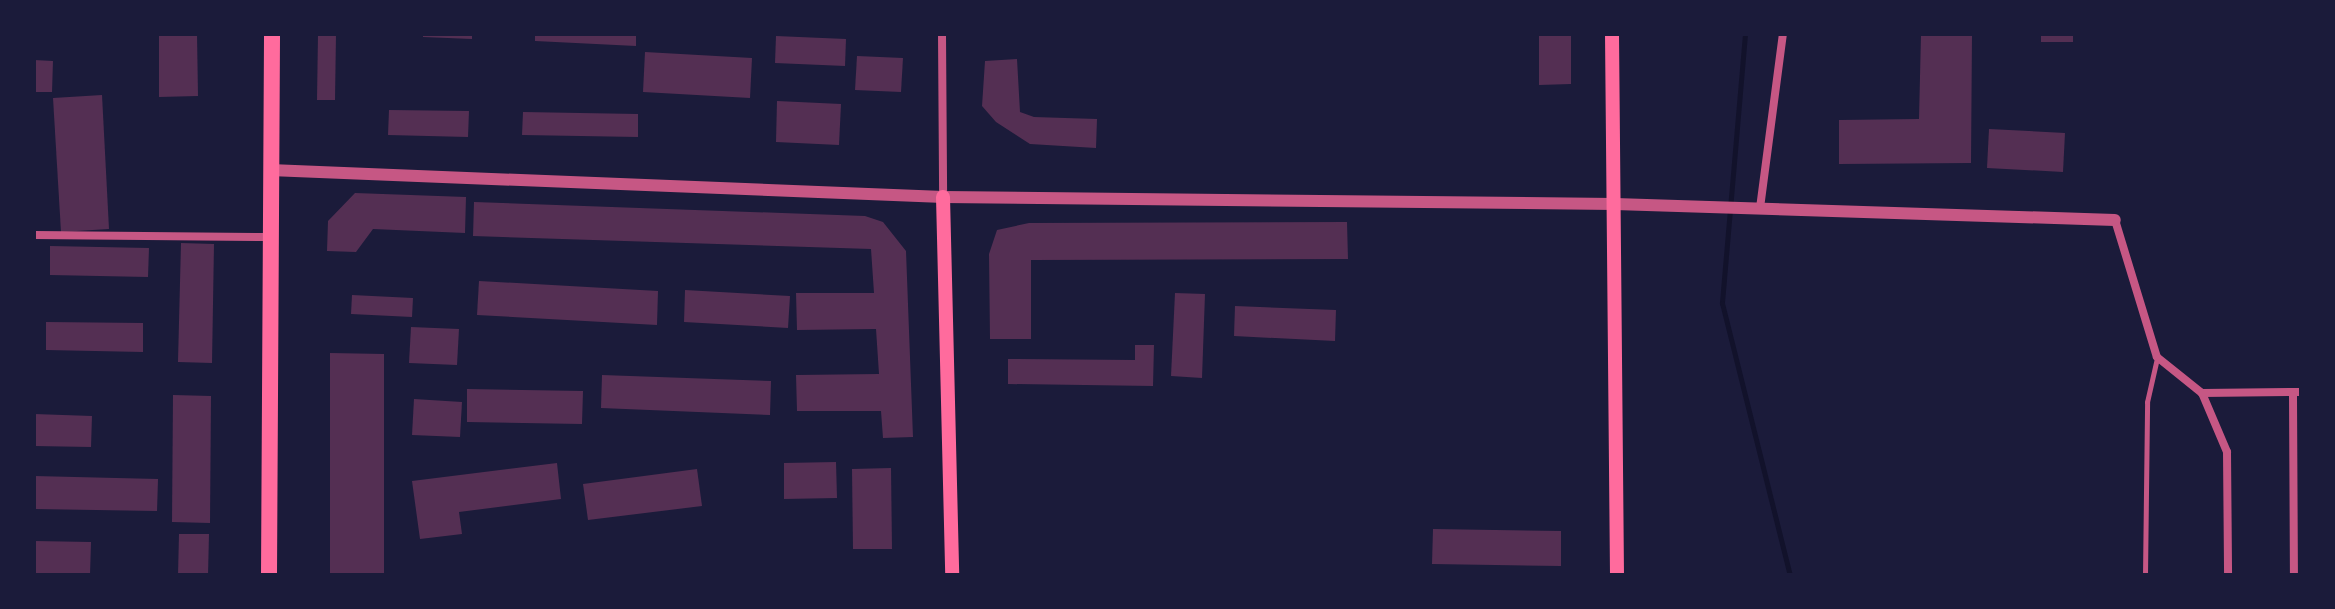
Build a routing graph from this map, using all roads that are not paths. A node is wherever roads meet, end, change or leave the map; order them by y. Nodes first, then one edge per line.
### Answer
1 (272, 34) edge
2 (942, 34) edge
3 (1612, 34) edge
4 (1783, 34) edge
5 (270, 170) junction
6 (943, 197) junction
7 (1615, 204) junction
8 (1760, 208) junction
9 (2115, 220) joint
10 (34, 235) edge
11 (270, 237) junction
12 (2157, 357) junction
13 (2202, 393) junction
14 (2297, 394) edge
15 (2297, 459) edge
16 (269, 575) edge
17 (952, 575) edge
18 (1617, 575) edge
19 (2145, 575) edge
20 (2228, 575) edge
21 (2294, 575) edge

1 - 5 main road
2 - 6 street
3 - 7 main road
4 - 8 street
5 - 6 street
5 - 11 main road
6 - 7 street
6 - 17 main road
7 - 8 street
7 - 18 main road
8 - 9 street
9 - 12 street
10 - 11 street
11 - 16 main road
12 - 13 street
12 - 19 lane
13 - 14 street
13 - 20 street
14 - 15 street
15 - 21 street

